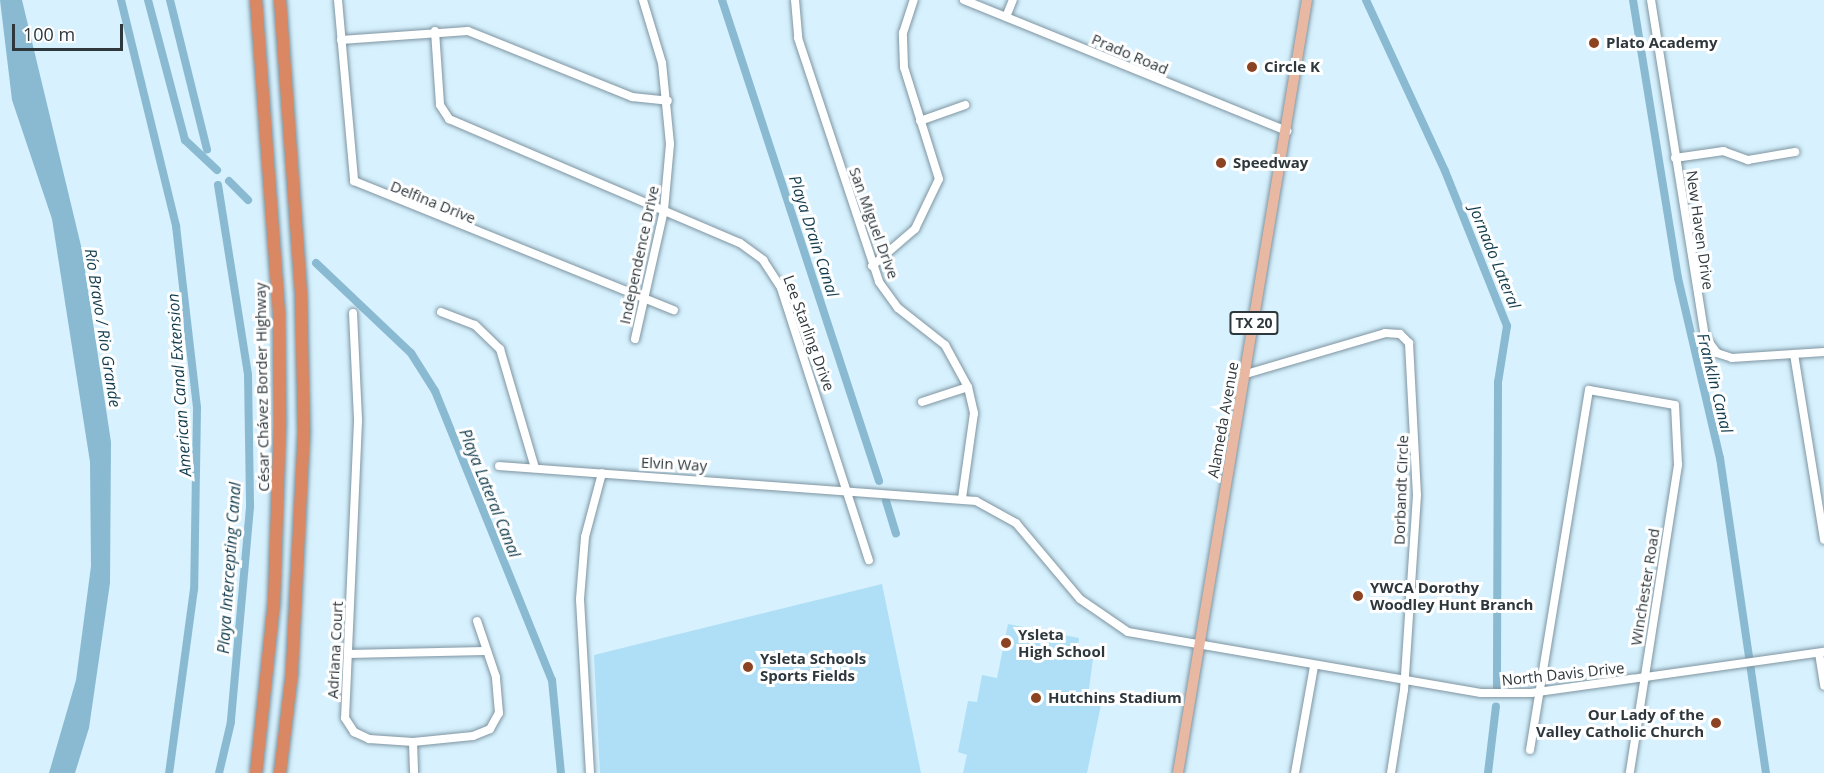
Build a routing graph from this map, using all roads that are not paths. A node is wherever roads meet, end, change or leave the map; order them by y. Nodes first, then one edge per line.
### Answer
1 (254, 0) edge
2 (280, 0) edge
3 (339, 0) edge
4 (643, 0) edge
5 (795, 0) edge
6 (914, 0) edge
7 (964, 0) edge
8 (1013, 0) edge
9 (1307, 0) edge
10 (1651, 0) edge
11 (1006, 17) junction
12 (435, 31) junction
13 (341, 40) junction
14 (668, 100) junction
15 (964, 105) dead end
16 (920, 121) junction
17 (1287, 132) junction
18 (1795, 152) dead end
19 (1675, 158) junction
20 (664, 210) junction
21 (872, 266) junction
22 (645, 300) junction
23 (674, 310) dead end
24 (441, 312) dead end
25 (353, 313) dead end
26 (635, 339) dead end
27 (1824, 352) edge
28 (1794, 354) junction
29 (1246, 374) junction
30 (968, 387) junction
31 (922, 402) dead end
32 (499, 466) dead end
33 (535, 468) junction
34 (602, 473) junction
35 (848, 488) junction
36 (962, 498) junction
37 (1824, 540) edge
38 (868, 560) dead end
39 (477, 621) dead end
40 (1199, 646) junction
41 (485, 651) junction
42 (1822, 653) edge
43 (348, 654) junction
44 (1314, 666) junction
45 (1646, 678) junction
46 (1403, 680) junction
47 (1824, 686) edge
48 (1543, 690) junction
49 (413, 742) junction
50 (1530, 750) dead end
51 (256, 773) edge
52 (280, 773) edge
53 (414, 773) edge
54 (590, 773) edge
55 (1178, 773) edge
56 (1294, 773) edge
57 (1391, 773) edge
58 (1630, 773) edge

1 - 51 highway, César Chávez Border Highway
2 - 52 highway
3 - 13 street, Delfina Drive
4 - 14 street, Independence Drive
5 - 21 street, San Miguel Drive
6 - 16 street
7 - 11 street, Prado Road
8 - 11 street
9 - 17 main road, Alameda Avenue / TX 20
10 - 19 street, New Haven Drive
11 - 17 street, Prado Road
12 - 13 street
12 - 14 street
12 - 20 street, Lee Starling Drive
13 - 22 street, Delfina Drive
14 - 20 street, Independence Drive
15 - 16 street
16 - 21 street
17 - 29 main road, Alameda Avenue / TX 20
18 - 19 street
19 - 28 street, New Haven Drive
20 - 22 street, Independence Drive
20 - 35 street, Lee Starling Drive
21 - 30 street, San Miguel Drive
22 - 23 street, Delfina Drive
22 - 26 street, Independence Drive
24 - 33 street
25 - 43 street, Adriana Court
27 - 28 street, New Haven Drive
28 - 37 street
29 - 40 main road, Alameda Avenue / TX 20
29 - 46 street, Dorbandt Circle
30 - 31 street
30 - 36 street, San Miguel Drive
32 - 33 street, Elvin Way
33 - 34 street, Elvin Way
34 - 35 street, Elvin Way
34 - 54 street
35 - 36 street, Elvin Way
35 - 38 street, Lee Starling Drive
36 - 40 street, North Davis Drive
39 - 41 street, Adriana Court
40 - 44 street, North Davis Drive
40 - 55 main road, Alameda Avenue / TX 20
41 - 43 street
41 - 49 street, Adriana Court
42 - 45 street, North Davis Drive
42 - 47 street
43 - 49 street, Adriana Court
44 - 46 street, North Davis Drive
44 - 56 street
45 - 48 street, North Davis Drive
45 - 48 street, Winchester Road
45 - 58 street, Winchester Road
46 - 48 street, North Davis Drive
46 - 57 street, Dorbandt Circle
48 - 50 street
49 - 53 street

